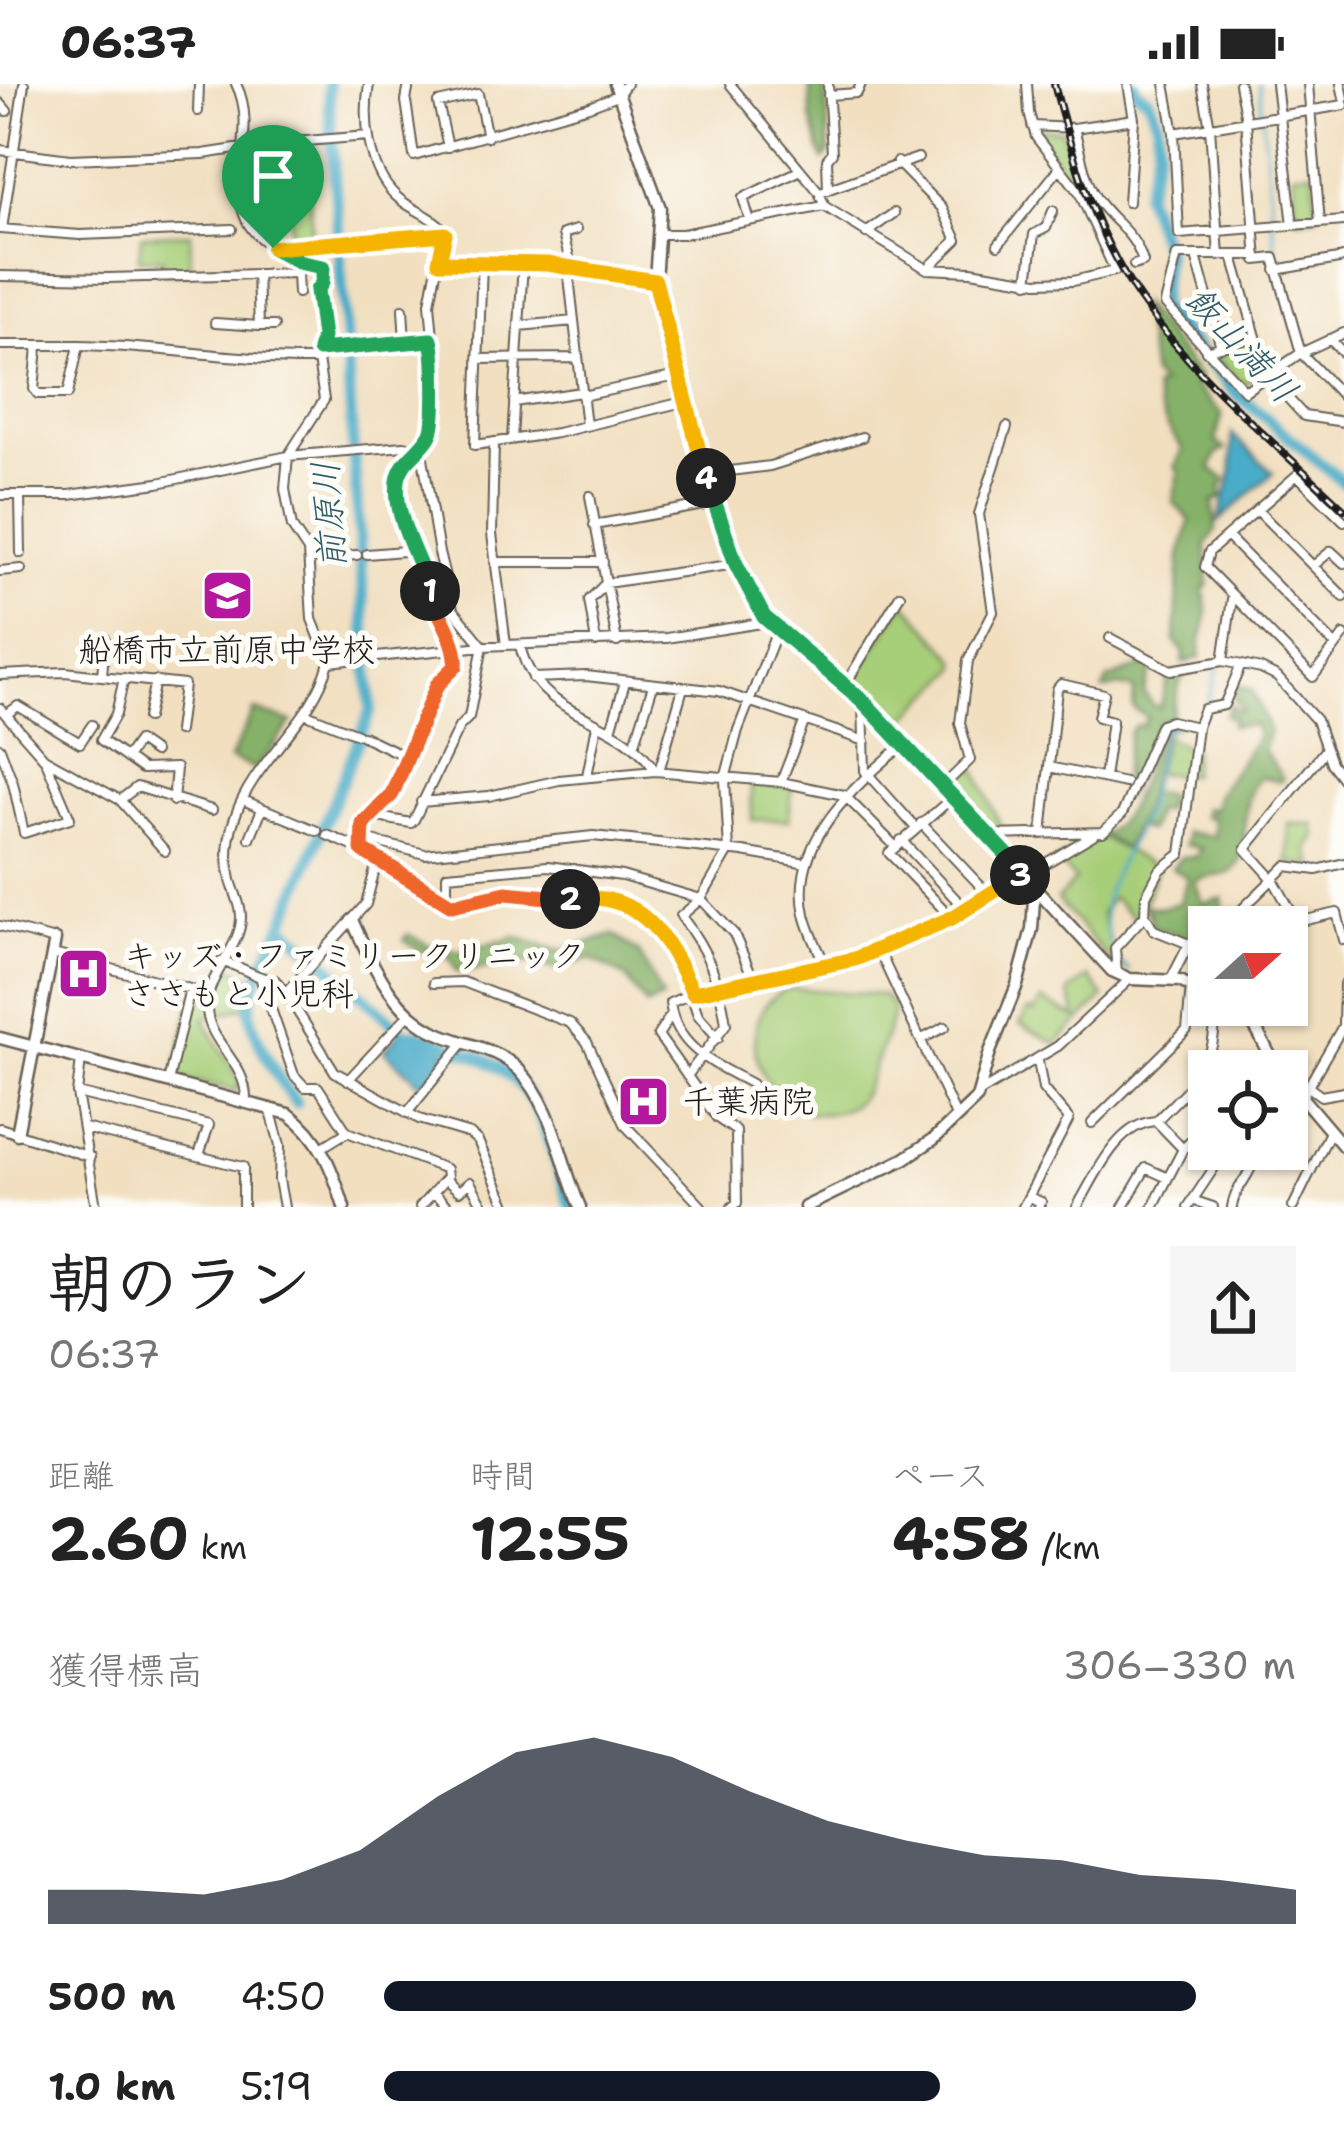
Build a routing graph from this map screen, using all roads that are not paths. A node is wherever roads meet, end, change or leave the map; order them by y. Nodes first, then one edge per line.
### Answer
1 (24, 84) edge
2 (199, 84) edge
3 (236, 84) edge
4 (369, 84) edge
5 (409, 84) edge
6 (730, 84) edge
7 (860, 84) edge
8 (1027, 84) edge
9 (1128, 84) edge
10 (1165, 84) edge
11 (1202, 84) edge
12 (1239, 84) edge
13 (1276, 84) edge
14 (1308, 84) edge
15 (1341, 84) edge
16 (620, 88) edge
17 (828, 89) edge
18 (1344, 101) edge
19 (198, 110) dead end
20 (1312, 111) junction
21 (1282, 114) junction
22 (1134, 119) junction
23 (1246, 120) junction
24 (1032, 126) junction
25 (1210, 127) junction
26 (1074, 128) junction
27 (1174, 133) junction
28 (368, 136) junction
29 (487, 137) junction
30 (448, 147) junction
31 (0, 150) edge
32 (244, 150) junction
33 (13, 151) junction
34 (917, 158) dead end
35 (897, 162) junction
36 (801, 170) junction
37 (1058, 170) junction
38 (823, 191) junction
39 (1128, 202) dead end
40 (824, 206) junction
41 (1053, 212) dead end
42 (894, 213) dead end
43 (1344, 221) edge
44 (750, 222) junction
45 (1320, 223) junction
46 (1293, 226) junction
47 (1, 229) edge
48 (232, 229) dead end
49 (576, 230) dead end
50 (1253, 230) junction
51 (866, 233) junction
52 (1217, 233) junction
53 (445, 234) junction
54 (660, 234) junction
55 (998, 245) dead end
56 (273, 248) junction
57 (1256, 255) junction
58 (1196, 256) junction
59 (1219, 256) junction
60 (1233, 256) junction
61 (1344, 258) edge
62 (439, 262) junction
63 (523, 262) junction
64 (482, 263) junction
65 (1134, 265) dead end
66 (570, 268) junction
67 (927, 269) junction
68 (1276, 270) junction
69 (257, 274) junction
70 (0, 276) edge
71 (655, 281) junction
72 (1028, 282) junction
73 (298, 293) dead end
74 (403, 309) dead end
75 (574, 321) junction
76 (215, 323) dead end
77 (259, 326) junction
78 (274, 326) dead end
79 (519, 326) junction
80 (1344, 333) edge
81 (1255, 336) junction
82 (1330, 339) junction
83 (431, 340) junction
84 (405, 342) junction
85 (0, 345) edge
86 (79, 345) junction
87 (38, 346) junction
88 (1221, 346) junction
89 (1206, 351) junction
90 (1301, 353) junction
91 (1344, 354) edge
92 (318, 355) junction
93 (578, 358) junction
94 (478, 359) junction
95 (516, 361) junction
96 (1267, 375) junction
97 (677, 376) junction
98 (582, 394) junction
99 (1344, 398) edge
100 (514, 402) junction
101 (683, 402) junction
102 (1344, 422) edge
103 (586, 426) junction
104 (1007, 427) dead end
105 (862, 437) dead end
106 (512, 439) junction
107 (494, 442) junction
108 (419, 447) junction
109 (288, 455) junction
110 (705, 475) junction
111 (0, 495) edge
112 (20, 495) junction
113 (590, 496) dead end
114 (715, 503) junction
115 (1257, 510) junction
116 (1344, 521) edge
117 (594, 525) junction
118 (1227, 536) junction
119 (416, 550) junction
120 (21, 553) dead end
121 (310, 560) junction
122 (495, 562) junction
123 (603, 562) junction
124 (1344, 563) edge
125 (736, 564) junction
126 (1313, 566) junction
127 (21, 568) dead end
128 (0, 571) edge
129 (606, 583) junction
130 (900, 595) dead end
131 (1344, 597) edge
132 (1232, 598) junction
133 (773, 627) junction
134 (1344, 635) edge
135 (105, 638) dead end
136 (1109, 638) dead end
137 (596, 642) junction
138 (617, 642) junction
139 (506, 645) junction
140 (482, 646) junction
141 (520, 646) junction
142 (1336, 646) junction
143 (457, 650) junction
144 (1223, 661) junction
145 (328, 662) junction
146 (1241, 664) junction
147 (0, 675) edge
148 (102, 676) junction
149 (124, 678) junction
150 (533, 678) junction
151 (154, 681) junction
152 (625, 682) junction
153 (652, 685) junction
154 (845, 685) junction
155 (683, 688) junction
156 (750, 699) junction
157 (863, 701) junction
158 (3, 711) edge
159 (304, 713) junction
160 (147, 718) dead end
161 (805, 720) junction
162 (92, 725) dead end
163 (597, 725) junction
164 (1197, 727) junction
165 (611, 730) junction
166 (178, 731) dead end
167 (865, 741) junction
168 (635, 743) junction
169 (904, 744) junction
170 (0, 748) edge
171 (1326, 749) junction
172 (154, 752) dead end
173 (176, 757) dead end
174 (44, 758) junction
175 (126, 758) junction
176 (409, 758) junction
177 (1048, 767) junction
178 (176, 768) junction
179 (657, 771) junction
180 (868, 775) junction
181 (587, 776) junction
182 (1104, 778) junction
183 (725, 779) junction
184 (1344, 780) edge
185 (781, 782) junction
186 (1125, 784) dead end
187 (943, 786) junction
188 (844, 795) junction
189 (953, 797) junction
190 (120, 800) junction
191 (173, 800) junction
192 (243, 800) junction
193 (421, 802) junction
194 (262, 809) junction
195 (212, 810) dead end
196 (371, 816) junction
197 (918, 825) junction
198 (1042, 834) junction
199 (1094, 834) junction
200 (989, 835) junction
201 (250, 838) dead end
202 (360, 838) junction
203 (898, 843) junction
204 (165, 850) dead end
205 (362, 850) junction
206 (729, 851) junction
207 (377, 862) junction
208 (807, 863) junction
209 (1344, 863) edge
210 (574, 869) junction
211 (1028, 878) junction
212 (1273, 879) junction
213 (990, 896) junction
214 (569, 899) junction
215 (701, 899) junction
216 (447, 902) junction
217 (1245, 906) edge
218 (1288, 906) edge
219 (966, 910) junction
220 (1145, 915) junction
221 (952, 918) junction
222 (352, 920) junction
223 (1308, 920) edge
224 (0, 926) edge
225 (55, 940) joint
226 (1344, 940) edge
227 (1188, 944) edge
228 (1188, 946) edge
229 (878, 950) junction
230 (52, 954) junction
231 (221, 962) junction
232 (826, 967) junction
233 (1124, 976) junction
234 (1171, 979) junction
235 (261, 980) junction
236 (754, 980) junction
237 (434, 983) dead end
238 (1344, 984) edge
239 (1188, 985) edge
240 (721, 987) junction
241 (286, 993) junction
242 (693, 993) junction
243 (409, 1014) junction
244 (671, 1014) junction
245 (1188, 1019) edge
246 (945, 1028) dead end
247 (0, 1038) edge
248 (718, 1038) junction
249 (922, 1039) junction
250 (465, 1041) junction
251 (34, 1048) junction
252 (703, 1058) junction
253 (81, 1060) junction
254 (1038, 1061) junction
255 (1308, 1075) edge
256 (687, 1076) junction
257 (348, 1080) junction
258 (168, 1082) junction
259 (752, 1084) dead end
260 (1188, 1087) edge
261 (980, 1092) junction
262 (1344, 1092) edge
263 (77, 1093) junction
264 (1308, 1093) edge
265 (246, 1100) junction
266 (270, 1107) junction
267 (1308, 1107) edge
268 (406, 1113) junction
269 (957, 1119) junction
270 (1156, 1121) junction
271 (1092, 1123) dead end
272 (0, 1128) edge
273 (84, 1128) junction
274 (346, 1132) junction
275 (17, 1134) junction
276 (1329, 1134) junction
277 (1188, 1145) edge
278 (1344, 1147) edge
279 (321, 1148) junction
280 (1184, 1149) junction
281 (199, 1155) junction
282 (90, 1157) junction
283 (1168, 1178) junction
284 (445, 1179) junction
285 (433, 1192) junction
286 (1029, 1197) junction
287 (1190, 1203) edge
288 (96, 1207) edge
289 (243, 1207) edge
290 (284, 1207) edge
291 (344, 1207) edge
292 (420, 1207) edge
293 (448, 1207) edge
294 (484, 1207) edge
295 (507, 1207) edge
296 (580, 1207) edge
297 (702, 1207) edge
298 (732, 1207) edge
299 (805, 1207) edge
300 (1023, 1207) edge
301 (1039, 1207) edge
302 (1077, 1207) edge
303 (1123, 1207) edge
304 (1153, 1207) edge
305 (1213, 1207) edge
306 (1232, 1207) edge
307 (1293, 1207) edge

1 - 33 street
2 - 19 street
3 - 32 street
4 - 28 street
5 - 30 street
6 - 36 street
7 - 17 street
8 - 24 street
9 - 22 street
10 - 27 street
11 - 25 street
12 - 23 street
13 - 21 street
14 - 20 street
15 - 18 street
16 - 29 street
16 - 54 street
17 - 38 street
18 - 20 street
20 - 21 street
20 - 45 street
21 - 23 street
21 - 46 street
22 - 26 street
22 - 39 street
23 - 25 street
23 - 50 street
24 - 26 street
24 - 37 street
25 - 27 street
25 - 52 street
26 - 65 street
27 - 52 street
28 - 32 street
28 - 53 street
29 - 30 street
29 - 30 street
31 - 33 street
32 - 33 street
32 - 56 street
33 - 47 street
34 - 35 street
35 - 38 street
35 - 67 street
36 - 38 street
36 - 44 street
37 - 55 street
37 - 72 street
38 - 40 street
40 - 44 street
40 - 51 street
41 - 72 street
42 - 51 street
43 - 45 street
44 - 54 street
45 - 46 street
46 - 50 street
47 - 48 street
49 - 66 street
50 - 52 street
50 - 57 street
51 - 67 street
52 - 59 street
53 - 56 street
53 - 62 street
54 - 71 street
56 - 92 street
57 - 60 street
57 - 68 street
58 - 59 street
58 - 88 street
58 - 89 street
59 - 60 street
60 - 81 street
61 - 68 street
62 - 64 street
62 - 83 street
63 - 64 street
63 - 66 street
63 - 79 street
64 - 94 street
66 - 71 street
66 - 75 street
67 - 72 street
68 - 90 street
69 - 70 street
69 - 73 street
69 - 77 street
71 - 97 street
74 - 84 street
75 - 79 street
75 - 93 street
76 - 77 street
77 - 78 street
79 - 95 street
80 - 82 street
81 - 88 street
81 - 96 street
82 - 90 street
82 - 91 street
83 - 84 street
83 - 108 street
84 - 92 street
85 - 87 street
86 - 87 street
86 - 87 street
86 - 92 street
88 - 89 street
89 - 96 street
90 - 96 street
90 - 99 street
92 - 109 street
93 - 95 street
93 - 98 street
94 - 95 street
94 - 107 street
95 - 100 street
96 - 102 street
97 - 98 street
97 - 101 street
98 - 100 street
98 - 103 street
100 - 106 street
101 - 103 street
101 - 110 street
103 - 106 street
104 - 187 street
105 - 110 street
106 - 107 street
107 - 122 street
108 - 109 street
108 - 119 street
108 - 140 street
109 - 112 street
109 - 121 street
110 - 114 street
111 - 112 street
112 - 120 street
113 - 117 street
114 - 117 street
114 - 125 street
115 - 116 street
115 - 118 street
115 - 126 street
117 - 123 street
118 - 132 street
118 - 142 street
119 - 121 street
119 - 143 street
121 - 145 street
122 - 123 street
122 - 139 street
123 - 129 street
124 - 126 street
125 - 129 street
125 - 133 street
126 - 131 street
127 - 128 street
129 - 137 street
129 - 138 street
130 - 154 street
132 - 142 street
132 - 144 street
133 - 138 street
133 - 154 street
133 - 156 street
134 - 142 street
135 - 148 street
136 - 144 street
137 - 138 street
137 - 141 street
139 - 140 street
139 - 141 street
140 - 143 street
140 - 193 street
141 - 150 street
143 - 145 street
143 - 176 street
144 - 146 street
145 - 159 street
146 - 164 street
146 - 171 street
147 - 148 street
148 - 149 street
149 - 151 street
149 - 175 street
150 - 152 street
150 - 163 street
151 - 160 street
151 - 166 street
152 - 153 street
152 - 165 street
153 - 155 street
153 - 168 street
154 - 157 street
155 - 156 street
155 - 179 street
156 - 161 street
156 - 183 street
157 - 167 street
157 - 169 street
158 - 162 street
158 - 174 street
159 - 176 street
159 - 192 street
161 - 167 street
161 - 185 street
163 - 165 street
163 - 181 street
164 - 199 street
164 - 220 street
165 - 168 street
167 - 180 street
168 - 179 street
169 - 180 street
169 - 187 street
170 - 174 street
171 - 184 street
171 - 212 street
172 - 175 street
173 - 178 street
174 - 190 street
175 - 178 street
176 - 196 street
177 - 182 street
177 - 182 street
177 - 198 street
178 - 191 street
179 - 181 street
179 - 183 street
180 - 188 street
180 - 197 street
181 - 193 street
182 - 186 street
183 - 185 street
183 - 206 street
185 - 188 street
187 - 189 street
188 - 203 street
188 - 208 street
189 - 197 street
189 - 200 street
190 - 191 street
190 - 204 street
191 - 195 street
192 - 194 street
192 - 231 street
193 - 196 street
194 - 201 street
194 - 205 street
196 - 202 street
197 - 203 street
197 - 213 street
198 - 199 street
198 - 200 street
199 - 211 street
200 - 211 street
202 - 205 street
202 - 206 street
203 - 219 street
203 - 221 street
205 - 207 street
206 - 208 street
206 - 215 street
207 - 216 street
207 - 222 street
208 - 232 street
209 - 212 street
210 - 214 street
210 - 215 street
210 - 216 street
211 - 213 street
211 - 233 street
211 - 261 street
212 - 217 street
212 - 218 street
213 - 219 street
214 - 216 street
214 - 242 street
215 - 236 street
215 - 240 street
219 - 221 street
220 - 227 street
220 - 233 street
221 - 229 street
222 - 241 street
222 - 243 street
223 - 226 street
224 - 225 street
225 - 230 street
228 - 234 street
229 - 232 street
229 - 249 street
230 - 251 street
230 - 258 street
231 - 235 street
231 - 265 street
232 - 236 street
233 - 234 street
233 - 254 street
234 - 239 street
235 - 241 street
235 - 274 street
236 - 240 street
237 - 297 street
238 - 255 street
240 - 242 street
240 - 248 street
241 - 257 street
242 - 244 street
242 - 248 street
243 - 250 street
243 - 257 street
244 - 252 street
244 - 256 street
245 - 271 street
246 - 249 street
247 - 251 street
248 - 252 street
249 - 269 street
250 - 268 street
250 - 296 street
251 - 253 street
251 - 275 street
252 - 256 street
252 - 259 street
253 - 258 street
253 - 263 street
254 - 261 street
254 - 286 street
256 - 298 street
257 - 268 street
258 - 265 street
260 - 270 street
261 - 269 street
262 - 264 street
263 - 273 street
263 - 281 street
265 - 266 street
266 - 279 street
266 - 290 street
267 - 276 street
268 - 295 street
269 - 299 street
270 - 280 street
270 - 302 street
272 - 275 street
273 - 281 street
273 - 282 street
274 - 279 street
274 - 284 street
275 - 282 street
276 - 278 street
276 - 307 street
277 - 280 street
279 - 291 street
280 - 283 street
281 - 289 street
282 - 288 street
283 - 303 street
283 - 304 street
284 - 285 street
284 - 294 street
285 - 292 street
285 - 293 street
286 - 300 street
286 - 301 street
287 - 305 street
287 - 306 street

